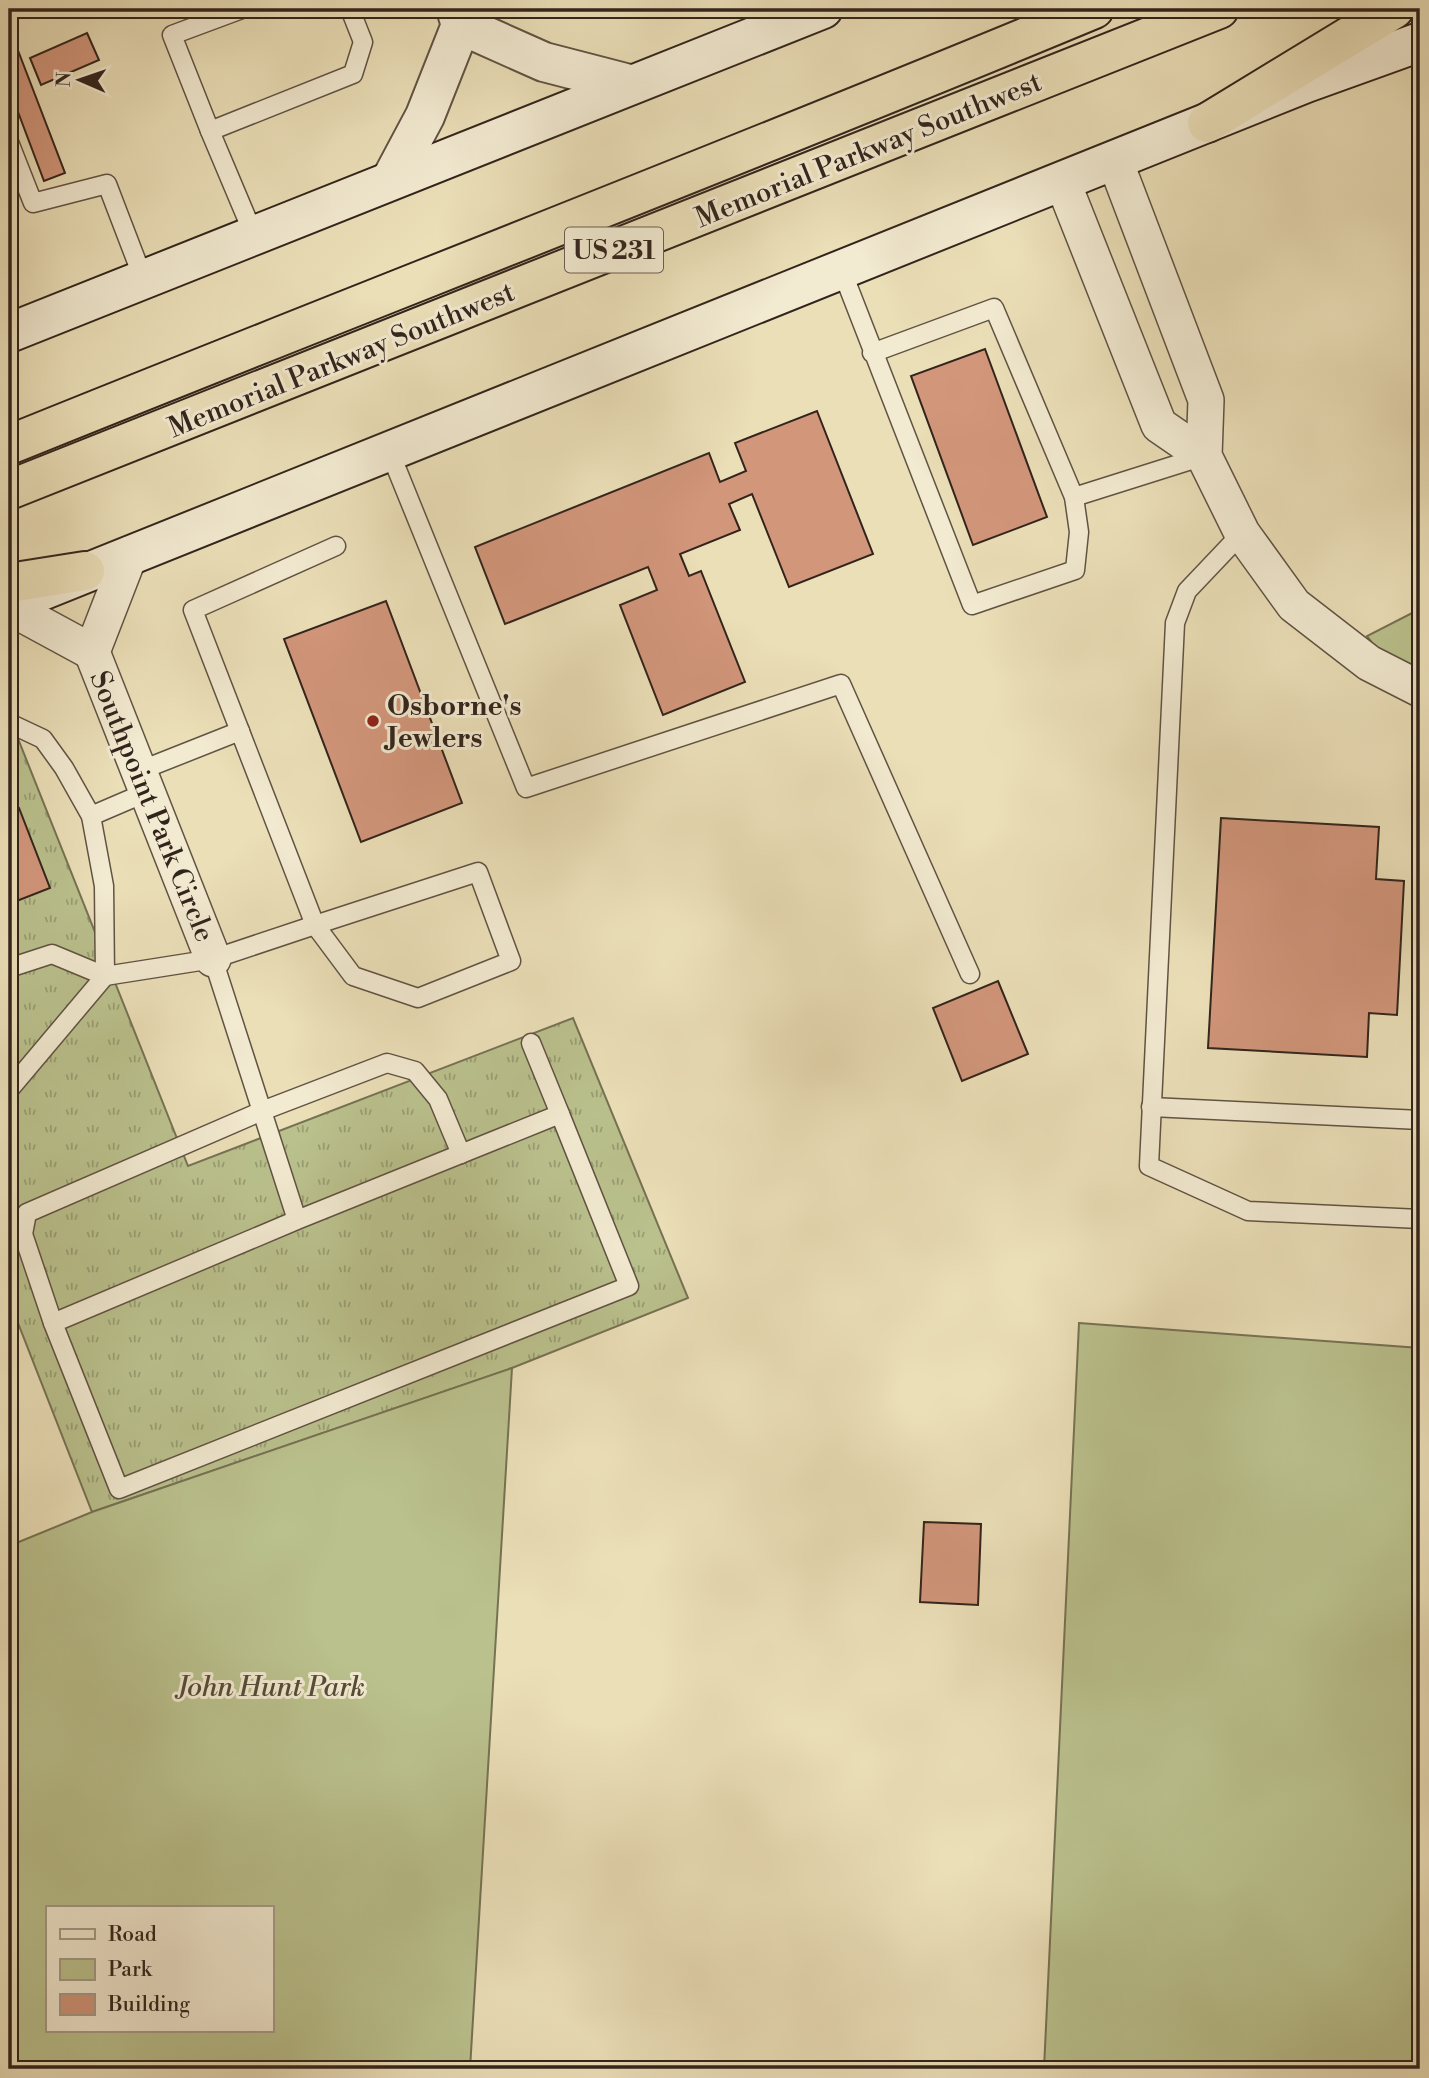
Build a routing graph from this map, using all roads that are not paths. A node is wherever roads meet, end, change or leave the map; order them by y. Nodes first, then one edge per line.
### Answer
1 (242, 9) edge
2 (350, 9) edge
3 (823, 9) edge
4 (1094, 9) edge
5 (1219, 9) edge
6 (1394, 9) edge
7 (459, 17) edge
8 (1420, 42) edge
9 (629, 84) junction
10 (1208, 123) junction
11 (210, 131) junction
12 (9, 142) edge
13 (1115, 161) junction
14 (392, 178) junction
15 (1063, 183) junction
16 (253, 233) junction
17 (842, 271) junction
18 (143, 278) junction
19 (9, 332) edge
20 (872, 353) junction
21 (9, 445) edge
22 (389, 450) junction
23 (1204, 456) junction
24 (9, 491) edge
25 (1074, 497) junction
26 (1242, 533) junction
27 (336, 546) dead end
28 (130, 555) junction
29 (85, 571) junction
30 (9, 583) edge
31 (9, 605) edge
32 (92, 652) junction
33 (1420, 689) edge
34 (9, 723) edge
35 (240, 732) junction
36 (143, 781) junction
37 (91, 816) junction
38 (316, 925) junction
39 (214, 959) junction
40 (9, 968) edge
41 (971, 974) dead end
42 (105, 976) junction
43 (531, 1043) dead end
44 (9, 1090) edge
45 (1151, 1107) junction
46 (262, 1111) junction
47 (560, 1114) junction
48 (1420, 1120) edge
49 (461, 1154) junction
50 (1420, 1219) edge
51 (297, 1220) junction
52 (53, 1323) junction

1 - 11 lane
2 - 11 lane
3 - 9 main road
4 - 21 highway, Memorial Parkway Southwest / US 231
5 - 24 highway, Memorial Parkway Southwest / US 231
6 - 10 highway
7 - 9 main road
7 - 14 main road
8 - 10 main road
9 - 14 main road
10 - 13 main road
11 - 16 lane
12 - 18 lane
13 - 15 main road
13 - 23 street
14 - 16 main road
15 - 17 main road
15 - 23 street
16 - 18 main road
17 - 20 lane
17 - 22 main road
18 - 19 main road
20 - 25 lane
20 - 25 lane
22 - 28 main road
22 - 41 lane
23 - 25 lane
23 - 26 street
26 - 33 street
26 - 45 lane
27 - 35 lane
28 - 29 main road
28 - 32 street
29 - 30 highway
29 - 31 main road
31 - 32 street
32 - 36 street, Southpoint Park Circle
34 - 37 lane
35 - 36 lane
35 - 38 lane
36 - 37 lane
36 - 39 street, Southpoint Park Circle
37 - 42 lane
38 - 38 lane
38 - 39 lane
39 - 42 lane
39 - 46 lane
40 - 42 lane
42 - 44 lane
43 - 47 lane
45 - 48 lane
45 - 50 lane
46 - 49 lane
46 - 51 lane
46 - 52 lane
47 - 49 lane
47 - 52 lane
49 - 51 lane
51 - 52 lane

